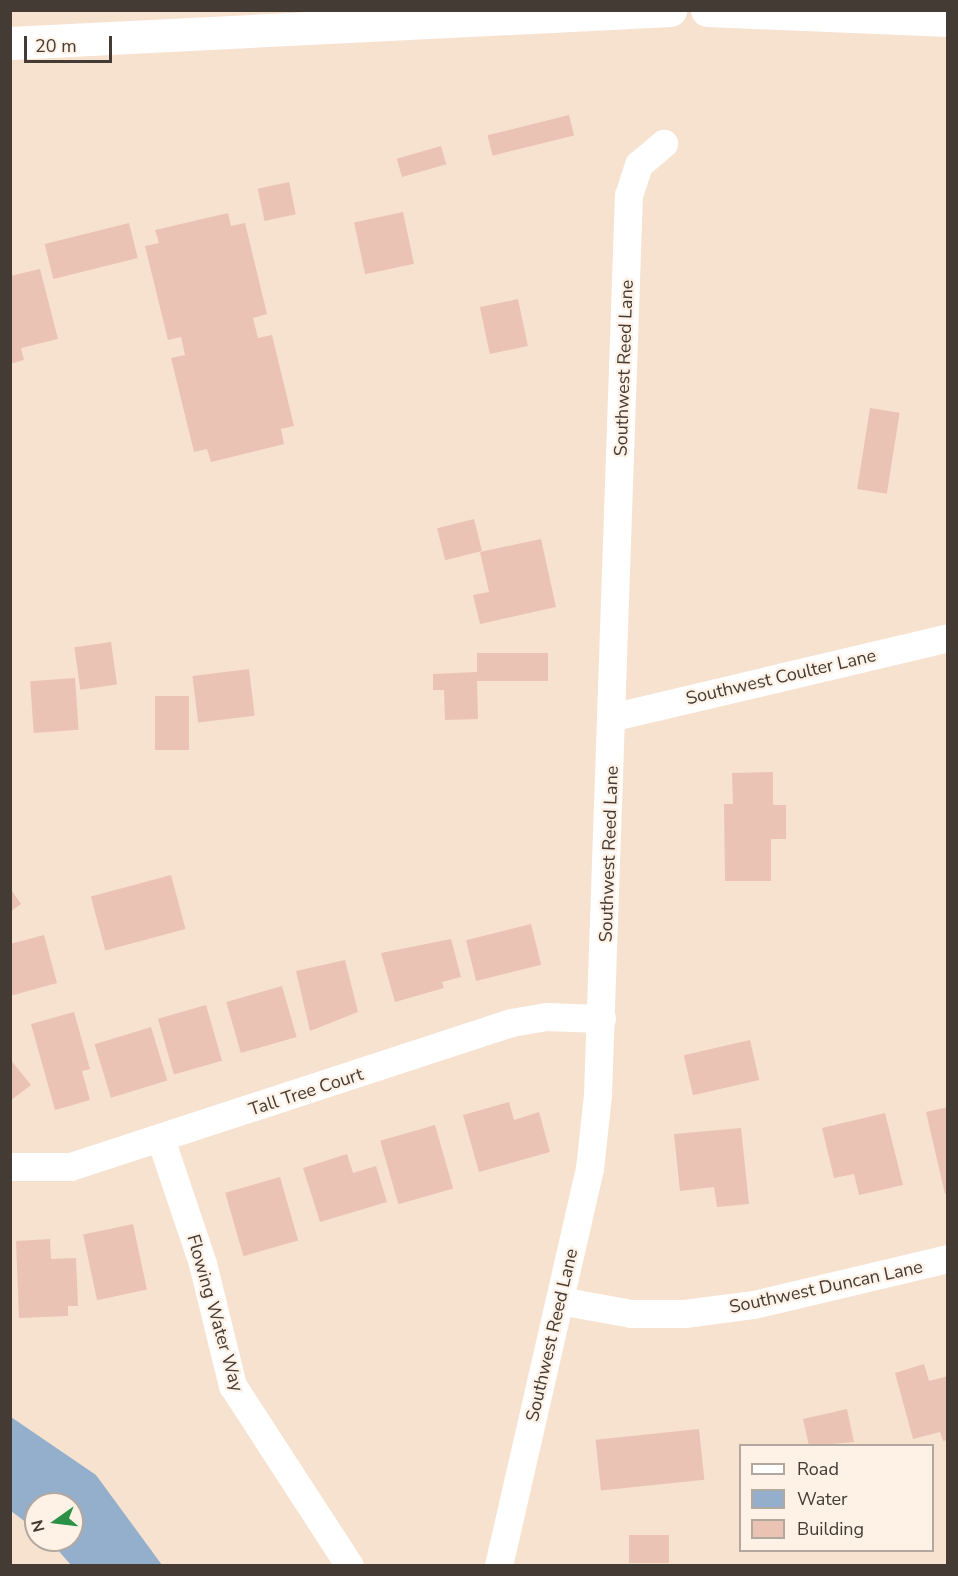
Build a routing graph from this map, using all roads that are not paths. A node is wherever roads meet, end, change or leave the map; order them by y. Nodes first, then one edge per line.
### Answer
1 (670, 10) edge
2 (707, 10) edge
3 (948, 20) edge
4 (10, 43) edge
5 (664, 144) dead end
6 (948, 638) edge
7 (615, 717) junction
8 (602, 1019) junction
9 (161, 1139) junction
10 (10, 1167) edge
11 (948, 1259) edge
12 (561, 1301) junction
13 (350, 1566) edge
14 (499, 1566) edge

1 - 4 highway
2 - 3 highway
5 - 7 street, Southwest Reed Lane
6 - 7 street, Southwest Coulter Lane
7 - 8 street, Southwest Reed Lane
8 - 9 street, Tall Tree Court
8 - 12 street, Southwest Reed Lane
9 - 10 street, Tall Tree Court
9 - 13 street, Flowing Water Way
11 - 12 street, Southwest Duncan Lane
12 - 14 street, Southwest Reed Lane

